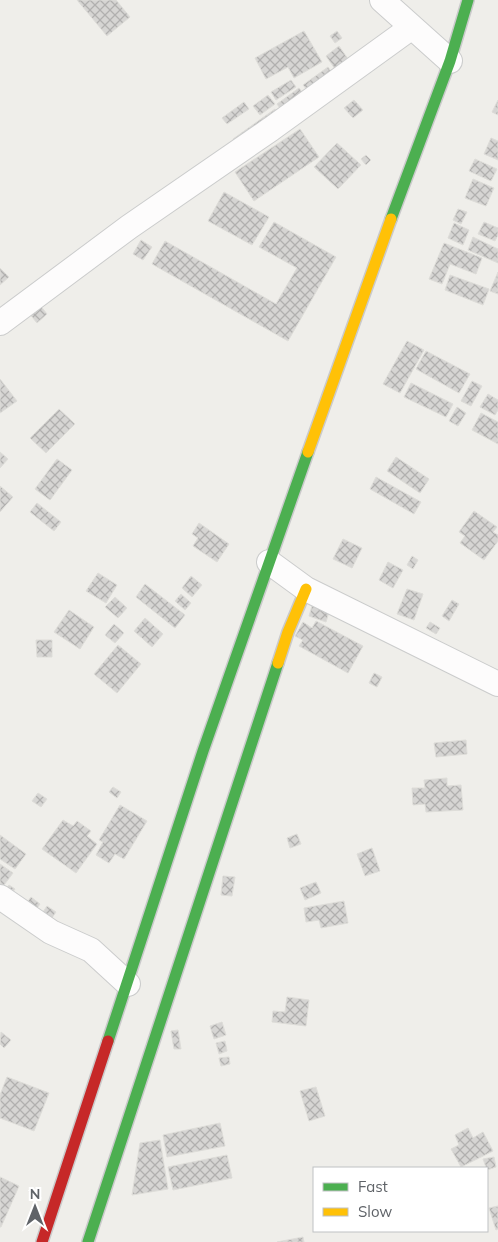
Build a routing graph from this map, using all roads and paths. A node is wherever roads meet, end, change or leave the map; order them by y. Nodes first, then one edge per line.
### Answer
1 (382, 0) edge
2 (468, 0) edge
3 (412, 27) junction
4 (450, 61) junction
5 (0, 323) edge
6 (269, 562) junction
7 (306, 589) junction
8 (498, 684) edge
9 (0, 897) edge
10 (128, 984) junction
11 (42, 1242) edge
12 (88, 1242) edge

1 - 3 street
2 - 4 street
3 - 4 street
3 - 5 street
4 - 6 street
6 - 7 street
6 - 10 street
7 - 8 street
7 - 12 street
9 - 10 street
10 - 11 street

